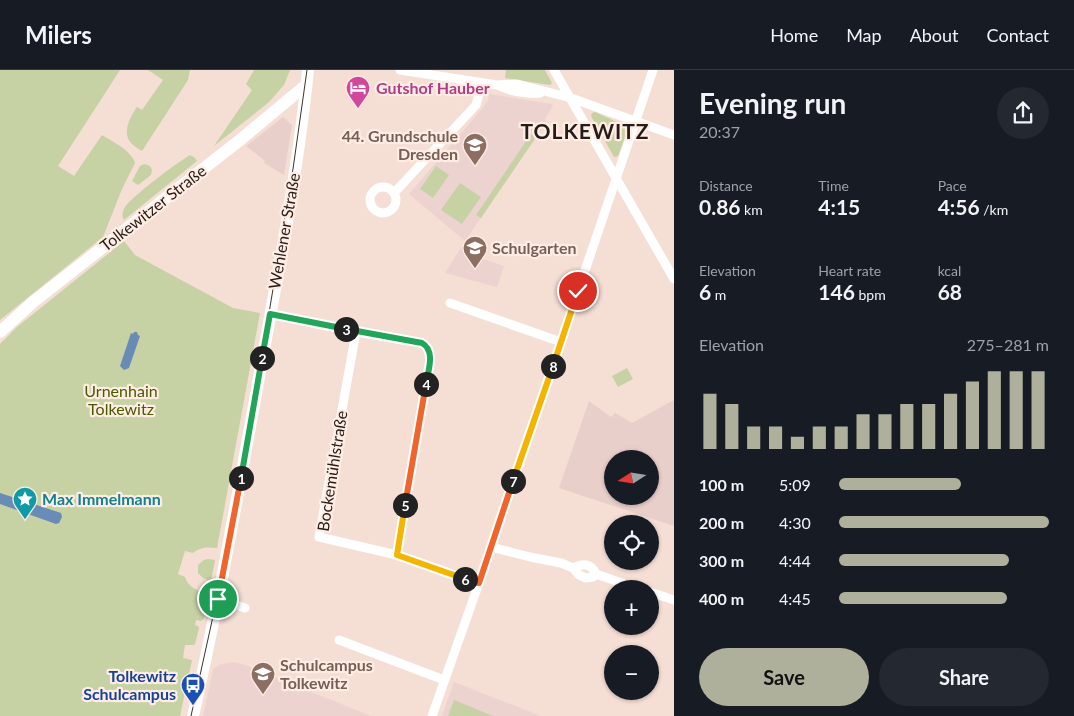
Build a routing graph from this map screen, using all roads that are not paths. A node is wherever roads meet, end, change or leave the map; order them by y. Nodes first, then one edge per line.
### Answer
1 (308, 70) edge
2 (400, 70) edge
3 (554, 70) edge
4 (653, 70) edge
5 (482, 83) junction
6 (306, 85) junction
7 (570, 98) junction
8 (636, 121) junction
9 (674, 135) edge
10 (617, 178) junction
11 (394, 193) dead end
12 (674, 279) edge
13 (450, 303) dead end
14 (270, 314) junction
15 (0, 332) edge
16 (356, 332) junction
17 (561, 342) junction
18 (491, 547) junction
19 (397, 555) junction
20 (613, 580) edge
21 (479, 583) junction
22 (659, 595) edge
23 (218, 599) junction
24 (674, 600) edge
25 (245, 608) dead end
26 (339, 640) dead end
27 (444, 680) junction
28 (193, 716) edge
29 (432, 716) edge

1 - 6 main road, Wehlener Straße
2 - 5 street
3 - 7 street
4 - 8 street
5 - 7 street
5 - 11 street
6 - 14 main road, Wehlener Straße
6 - 15 main road, Tolkewitzer Straße
7 - 8 street
7 - 10 street
8 - 9 street
8 - 10 street
10 - 12 street
10 - 17 street
13 - 17 street
14 - 16 street
14 - 23 main road, Wehlener Straße
16 - 19 street
16 - 19 street, Bockemühlstraße
17 - 18 street
18 - 20 street
18 - 21 street
19 - 21 street, Bockemühlstraße
21 - 27 street
22 - 24 street
23 - 25 street
23 - 28 main road, Wehlener Straße
26 - 27 street
27 - 29 street

